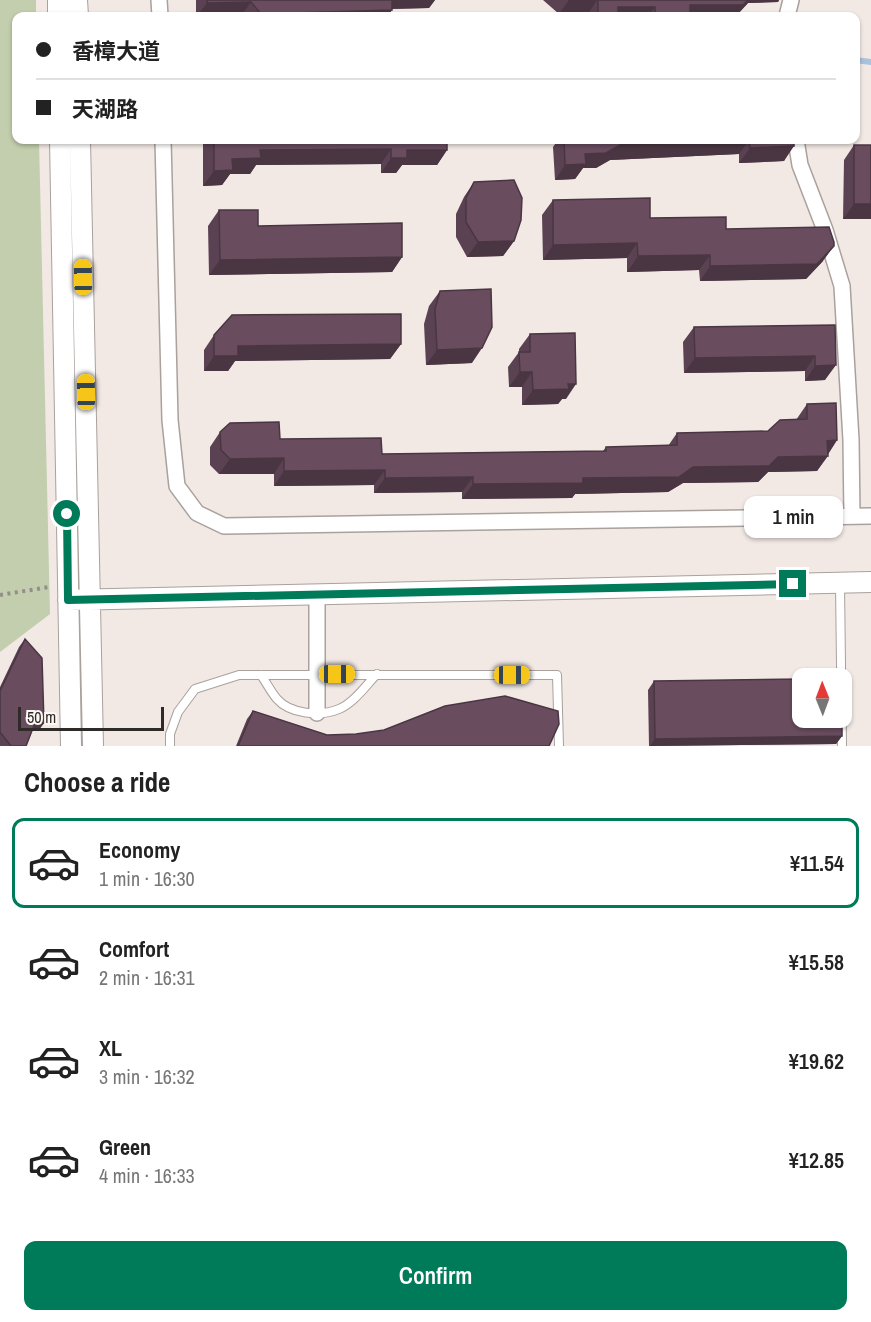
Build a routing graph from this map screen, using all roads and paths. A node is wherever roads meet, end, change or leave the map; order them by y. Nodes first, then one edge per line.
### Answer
1 (60, 144) edge
2 (80, 144) edge
3 (163, 144) edge
4 (797, 144) edge
5 (852, 516) junction
6 (871, 516) edge
7 (871, 582) edge
8 (840, 583) junction
9 (68, 592) junction
10 (317, 594) junction
11 (0, 595) edge
12 (90, 599) junction
13 (317, 674) junction
14 (377, 674) junction
15 (261, 675) junction
16 (317, 713) junction
17 (71, 746) edge
18 (93, 746) edge
19 (170, 746) edge
20 (559, 746) edge
21 (842, 746) edge

1 - 9 street
2 - 12 street
3 - 5 street
4 - 5 street
5 - 6 street
7 - 8 street
8 - 10 street
8 - 21 lane
9 - 11 path
9 - 12 street
9 - 17 street
10 - 12 street
10 - 13 street
12 - 18 street
13 - 14 lane
13 - 15 lane
13 - 16 street
14 - 16 lane
14 - 20 lane
15 - 16 lane
15 - 19 lane

